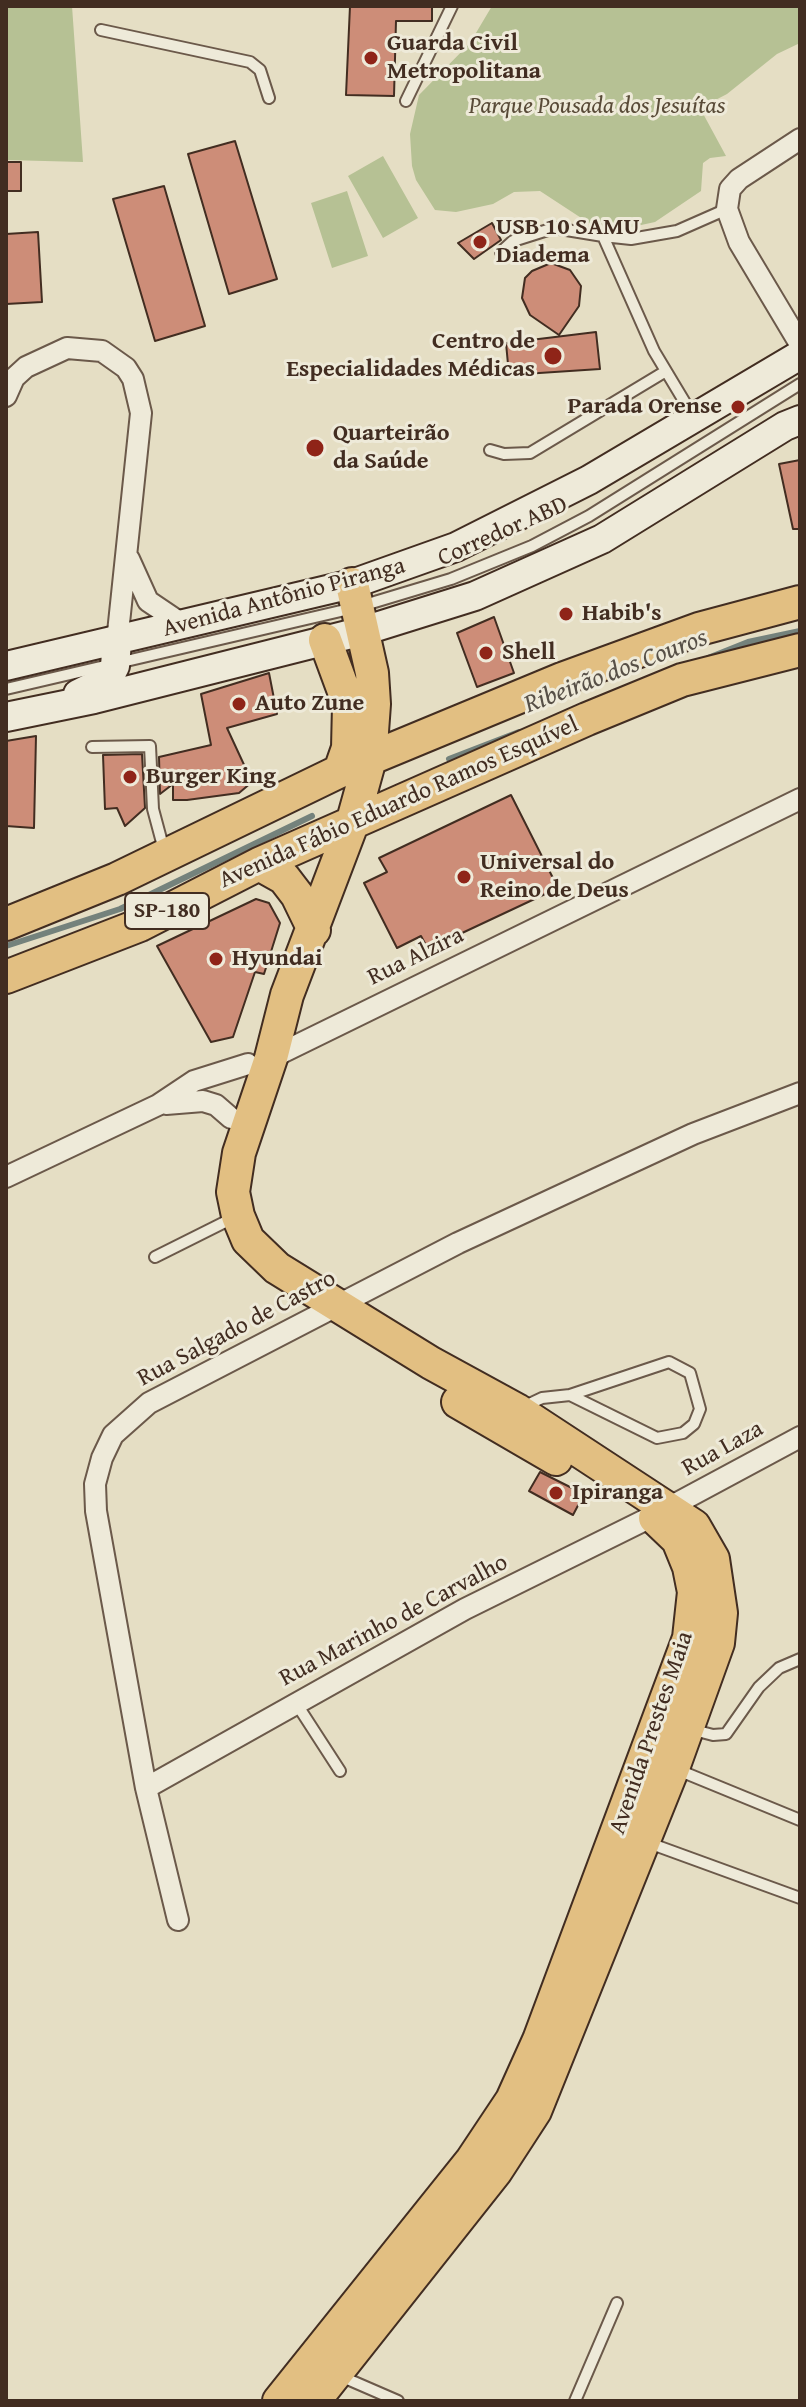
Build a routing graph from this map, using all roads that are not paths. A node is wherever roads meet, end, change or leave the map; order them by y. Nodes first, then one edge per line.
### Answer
1 (452, 6) edge
2 (101, 30) dead end
3 (269, 98) dead end
4 (406, 101) dead end
5 (800, 139) edge
6 (727, 209) junction
7 (603, 236) junction
8 (501, 252) dead end
9 (800, 344) edge
10 (800, 355) edge
11 (666, 371) junction
12 (800, 384) edge
13 (6, 396) edge
14 (694, 418) junction
15 (800, 420) edge
16 (490, 450) dead end
17 (127, 556) junction
18 (800, 602) edge
19 (358, 607) junction
20 (185, 626) junction
21 (325, 640) junction
22 (800, 650) edge
23 (116, 654) junction
24 (6, 666) edge
25 (6, 689) edge
26 (13, 715) edge
27 (92, 747) dead end
28 (370, 759) junction
29 (326, 778) junction
30 (800, 799) edge
31 (352, 824) junction
32 (166, 856) junction
33 (259, 864) junction
34 (6, 924) edge
35 (314, 930) junction
36 (6, 977) edge
37 (260, 1070) junction
38 (800, 1093) edge
39 (158, 1105) junction
40 (231, 1118) junction
41 (6, 1177) edge
42 (229, 1220) junction
43 (155, 1257) dead end
44 (328, 1311) junction
45 (570, 1395) junction
46 (512, 1420) junction
47 (800, 1437) edge
48 (662, 1512) junction
49 (800, 1659) edge
50 (296, 1703) junction
51 (687, 1728) junction
52 (673, 1768) junction
53 (340, 1771) dead end
54 (146, 1788) junction
55 (800, 1820) edge
56 (644, 1841) junction
57 (800, 1898) edge
58 (178, 1920) dead end
59 (617, 2303) dead end
60 (336, 2375) junction
61 (279, 2401) edge
62 (314, 2401) edge
63 (398, 2401) edge
64 (575, 2401) edge

1 - 4 lane
2 - 3 lane
5 - 6 street
6 - 7 lane
6 - 9 street
7 - 8 lane
7 - 11 lane
10 - 14 main road, Avenida Antônio Piranga
11 - 14 lane
11 - 16 lane
12 - 19 lane, Corredor ABD
13 - 17 street
14 - 19 main road, Avenida Antônio Piranga
15 - 19 main road, Avenida Antônio Piranga
17 - 20 street
17 - 23 street
18 - 28 main road, Avenida Fábio Eduardo Ramos Esquível / SP-180
19 - 20 main road, Avenida Antônio Piranga
19 - 21 main road, Avenida Antônio Piranga
19 - 23 lane, Corredor ABD
19 - 28 main road, Avenida Prestes Maia
20 - 23 main road, Avenida Antônio Piranga
21 - 26 main road, Avenida Antônio Piranga
21 - 29 main road
22 - 31 main road, Avenida Fábio Eduardo Ramos Esquível / SP-180
23 - 24 main road, Avenida Antônio Piranga
23 - 25 lane, Corredor ABD
23 - 26 main road
27 - 32 lane
28 - 29 main road, Avenida Fábio Eduardo Ramos Esquível / SP-180
28 - 31 main road, Avenida Prestes Maia
29 - 31 main road
29 - 32 main road, Avenida Fábio Eduardo Ramos Esquível / SP-180
30 - 37 street, Rua Alzira
31 - 33 main road, Avenida Fábio Eduardo Ramos Esquível / SP-180
31 - 35 main road, Avenida Prestes Maia
32 - 34 main road, Avenida Fábio Eduardo Ramos Esquível / SP-180
33 - 35 main road
33 - 36 main road, Avenida Fábio Eduardo Ramos Esquível / SP-180
35 - 37 main road, Avenida Prestes Maia
37 - 39 street, Rua Alzira
37 - 40 main road, Avenida Prestes Maia
37 - 42 main road, Avenida Prestes Maia
38 - 44 street, Rua Salgado de Castro
39 - 40 street, Rua Alzira
39 - 41 street, Rua Alzira
40 - 42 main road, Avenida Prestes Maia
42 - 43 lane
42 - 44 main road, Avenida Prestes Maia
44 - 46 main road, Avenida Prestes Maia
44 - 54 street, Rua Salgado de Castro
45 - 45 lane
45 - 46 lane
46 - 48 main road, Avenida Prestes Maia
47 - 48 street, Rua Laza
48 - 50 street, Rua Marinho de Carvalho
48 - 51 main road, Avenida Prestes Maia
48 - 61 main road, Avenida Prestes Maia
49 - 51 lane
50 - 53 lane
50 - 54 street, Rua Marinho de Carvalho
51 - 52 main road, Avenida Prestes Maia
52 - 55 lane
52 - 56 main road, Avenida Prestes Maia
54 - 58 street, Rua Salgado de Castro
56 - 57 lane
56 - 60 main road, Avenida Prestes Maia
59 - 64 lane
60 - 62 main road, Avenida Prestes Maia
60 - 63 lane

